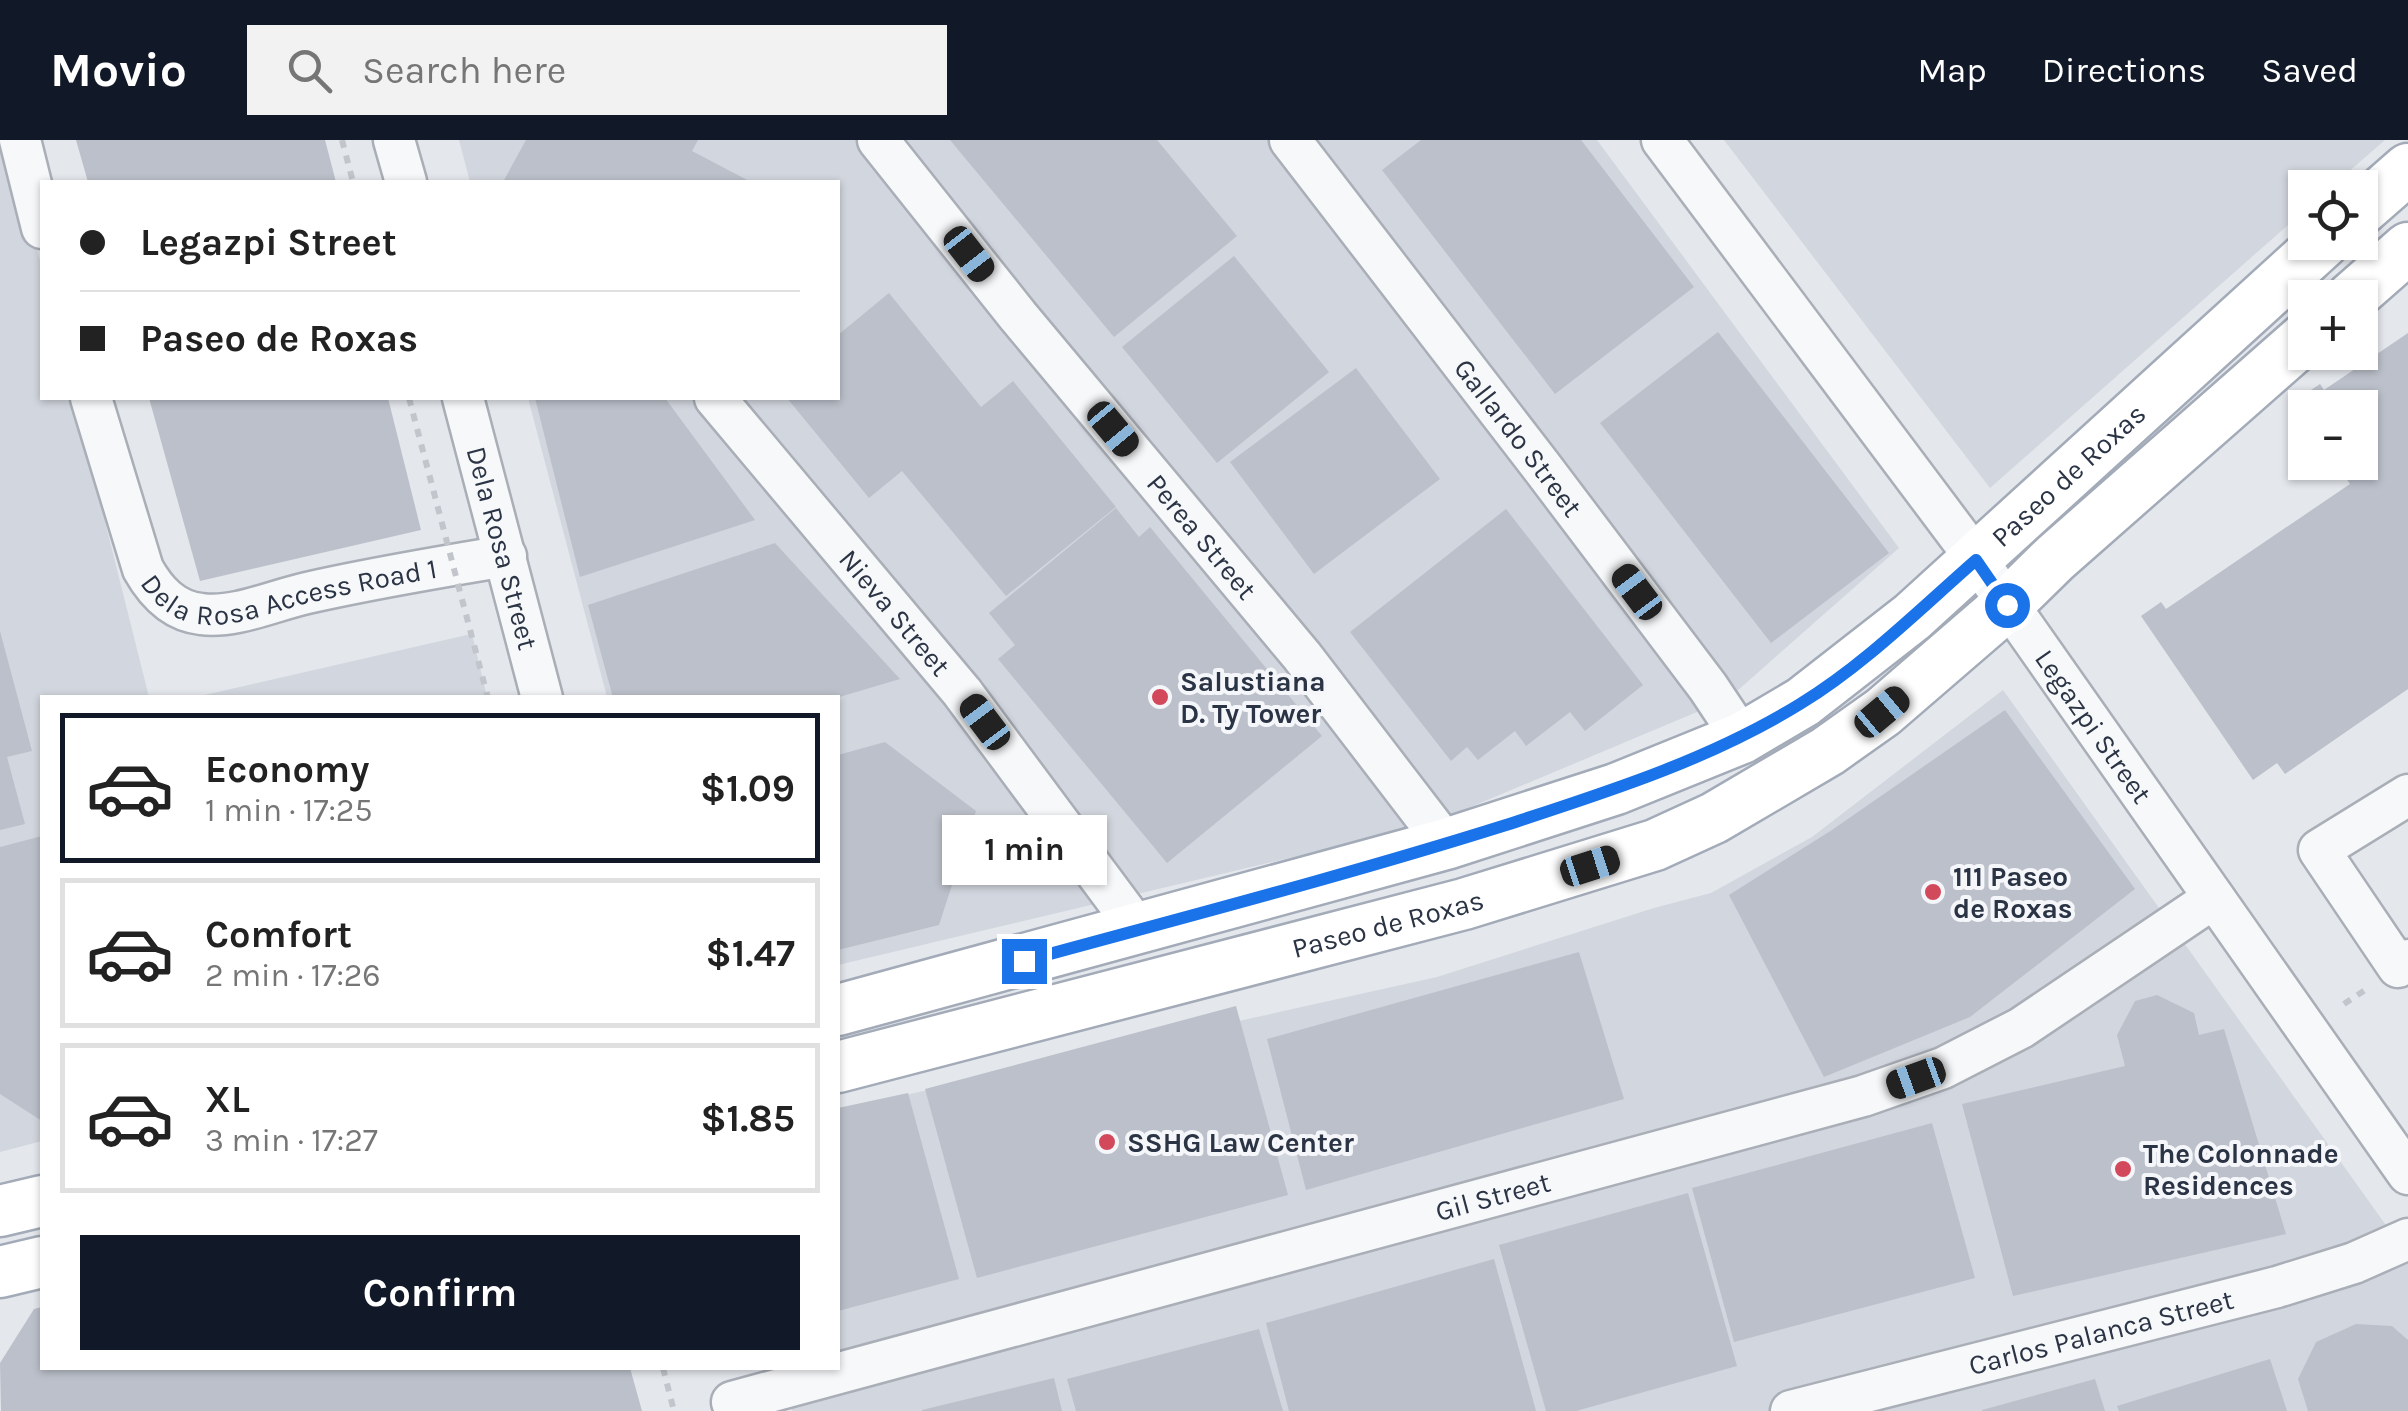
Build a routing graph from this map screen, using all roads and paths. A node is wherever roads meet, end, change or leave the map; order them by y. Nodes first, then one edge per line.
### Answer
1 (20, 140) edge
2 (342, 140) edge
3 (394, 140) edge
4 (878, 140) edge
5 (1290, 140) edge
6 (1662, 140) edge
7 (2408, 169) edge
8 (352, 180) edge
9 (405, 180) edge
10 (2378, 195) edge
11 (40, 220) edge
12 (2408, 248) edge
13 (2304, 260) edge
14 (2372, 280) edge
15 (2288, 353) edge
16 (92, 400) edge
17 (409, 400) edge
18 (465, 400) edge
19 (717, 400) edge
20 (506, 556) junction
21 (1976, 560) junction
22 (2007, 605) junction
23 (487, 695) edge
24 (541, 695) edge
25 (1742, 738) junction
26 (2408, 795) edge
27 (1446, 844) junction
28 (2214, 898) junction
29 (1138, 929) junction
30 (2408, 960) edge
31 (840, 1009) edge
32 (840, 1066) edge
33 (2408, 1174) edge
34 (40, 1201) edge
35 (0, 1211) edge
36 (2408, 1239) edge
37 (40, 1262) edge
38 (0, 1272) edge
39 (840, 1364) edge
40 (664, 1370) edge
41 (818, 1370) edge
42 (730, 1393) edge
43 (674, 1411) edge
44 (1791, 1411) edge

1 - 11 street
2 - 8 path
3 - 9 street
4 - 27 street, Perea Street
5 - 25 street, Gallardo Street
6 - 21 street, Legazpi Street
7 - 10 main road
12 - 14 main road
13 - 21 main road, Paseo de Roxas
15 - 22 main road, Paseo de Roxas
16 - 20 street, Dela Rosa Access Road 1
17 - 23 path, bridge
18 - 20 street, Dela Rosa Street
19 - 29 street, Nieva Street
20 - 24 street, Dela Rosa Street
21 - 22 street, Legazpi Street
21 - 25 main road, Paseo de Roxas
22 - 28 street, Legazpi Street
22 - 32 main road, Paseo de Roxas
25 - 27 main road, Paseo de Roxas
26 - 30 street
27 - 29 main road, Paseo de Roxas
28 - 33 street, Legazpi Street
28 - 39 street, Gil Street
29 - 31 main road, Paseo de Roxas
34 - 35 main road
36 - 44 street, Carlos Palanca Street
37 - 38 main road
40 - 43 path
41 - 42 street, Gil Street

